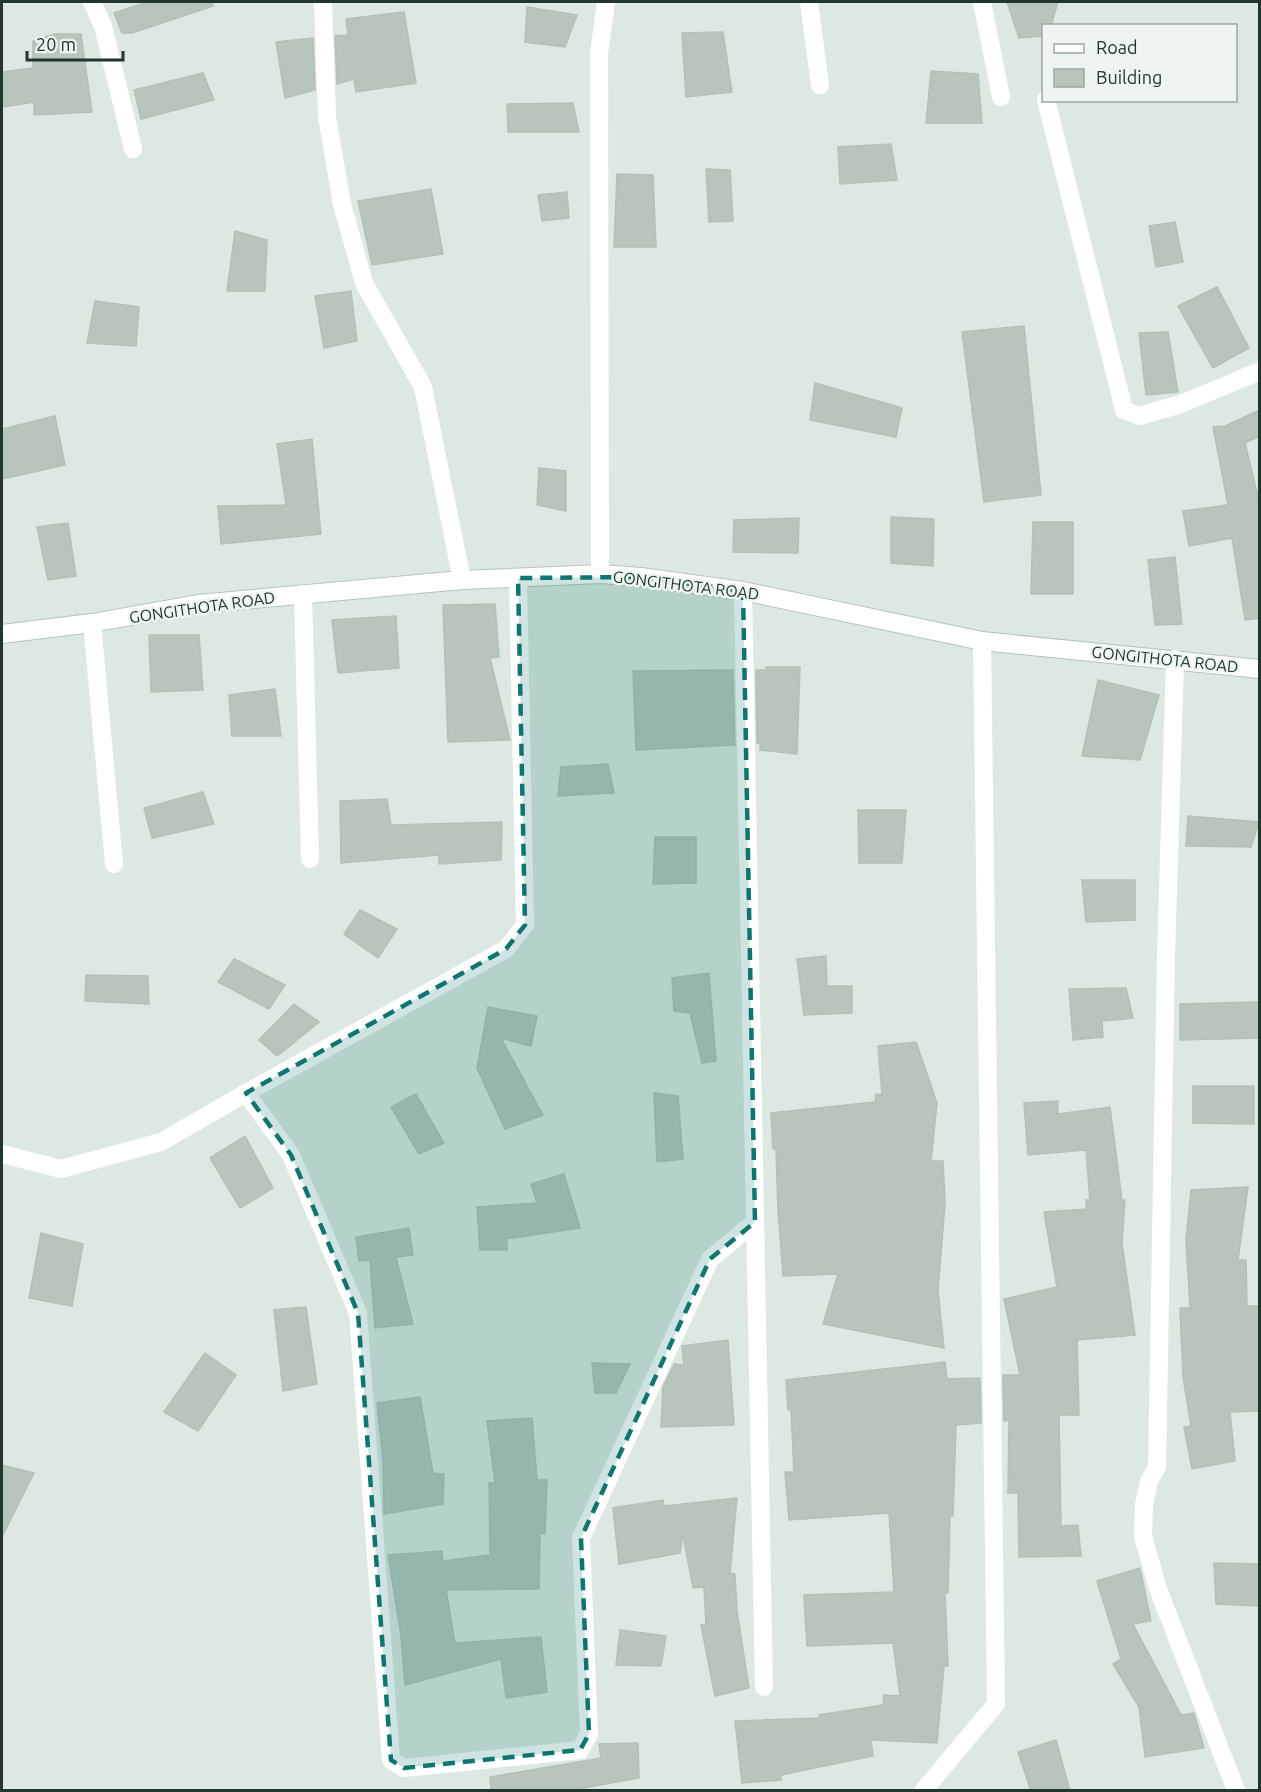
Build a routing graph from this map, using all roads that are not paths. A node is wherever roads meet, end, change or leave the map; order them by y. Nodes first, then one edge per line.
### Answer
1 (92, 2) edge
2 (323, 2) edge
3 (606, 2) edge
4 (809, 2) edge
5 (982, 2) edge
6 (820, 86) dead end
7 (1001, 97) dead end
8 (1047, 102) edge
9 (134, 149) dead end
10 (1260, 371) edge
11 (600, 574) junction
12 (518, 578) junction
13 (462, 580) junction
14 (743, 591) junction
15 (303, 594) junction
16 (92, 623) junction
17 (2, 634) edge
18 (982, 641) junction
19 (1175, 659) junction
20 (1260, 669) edge
21 (310, 859) dead end
22 (114, 864) dead end
23 (246, 1093) junction
24 (2, 1154) edge
25 (755, 1222) junction
26 (764, 1687) dead end
27 (924, 1791) edge
28 (1236, 1791) edge

1 - 9 street
2 - 13 street
3 - 11 street
4 - 6 street
5 - 7 street
8 - 10 street
11 - 12 street, GONGITHOTA ROAD
11 - 14 street, GONGITHOTA ROAD
12 - 13 street, GONGITHOTA ROAD
12 - 23 street
13 - 15 street, GONGITHOTA ROAD
14 - 18 street, GONGITHOTA ROAD
14 - 25 street
15 - 16 street, GONGITHOTA ROAD
15 - 21 street
16 - 17 street, GONGITHOTA ROAD
16 - 22 street
18 - 19 street, GONGITHOTA ROAD
18 - 27 street
19 - 20 street, GONGITHOTA ROAD
19 - 28 street
23 - 24 street
23 - 25 street
25 - 26 street

